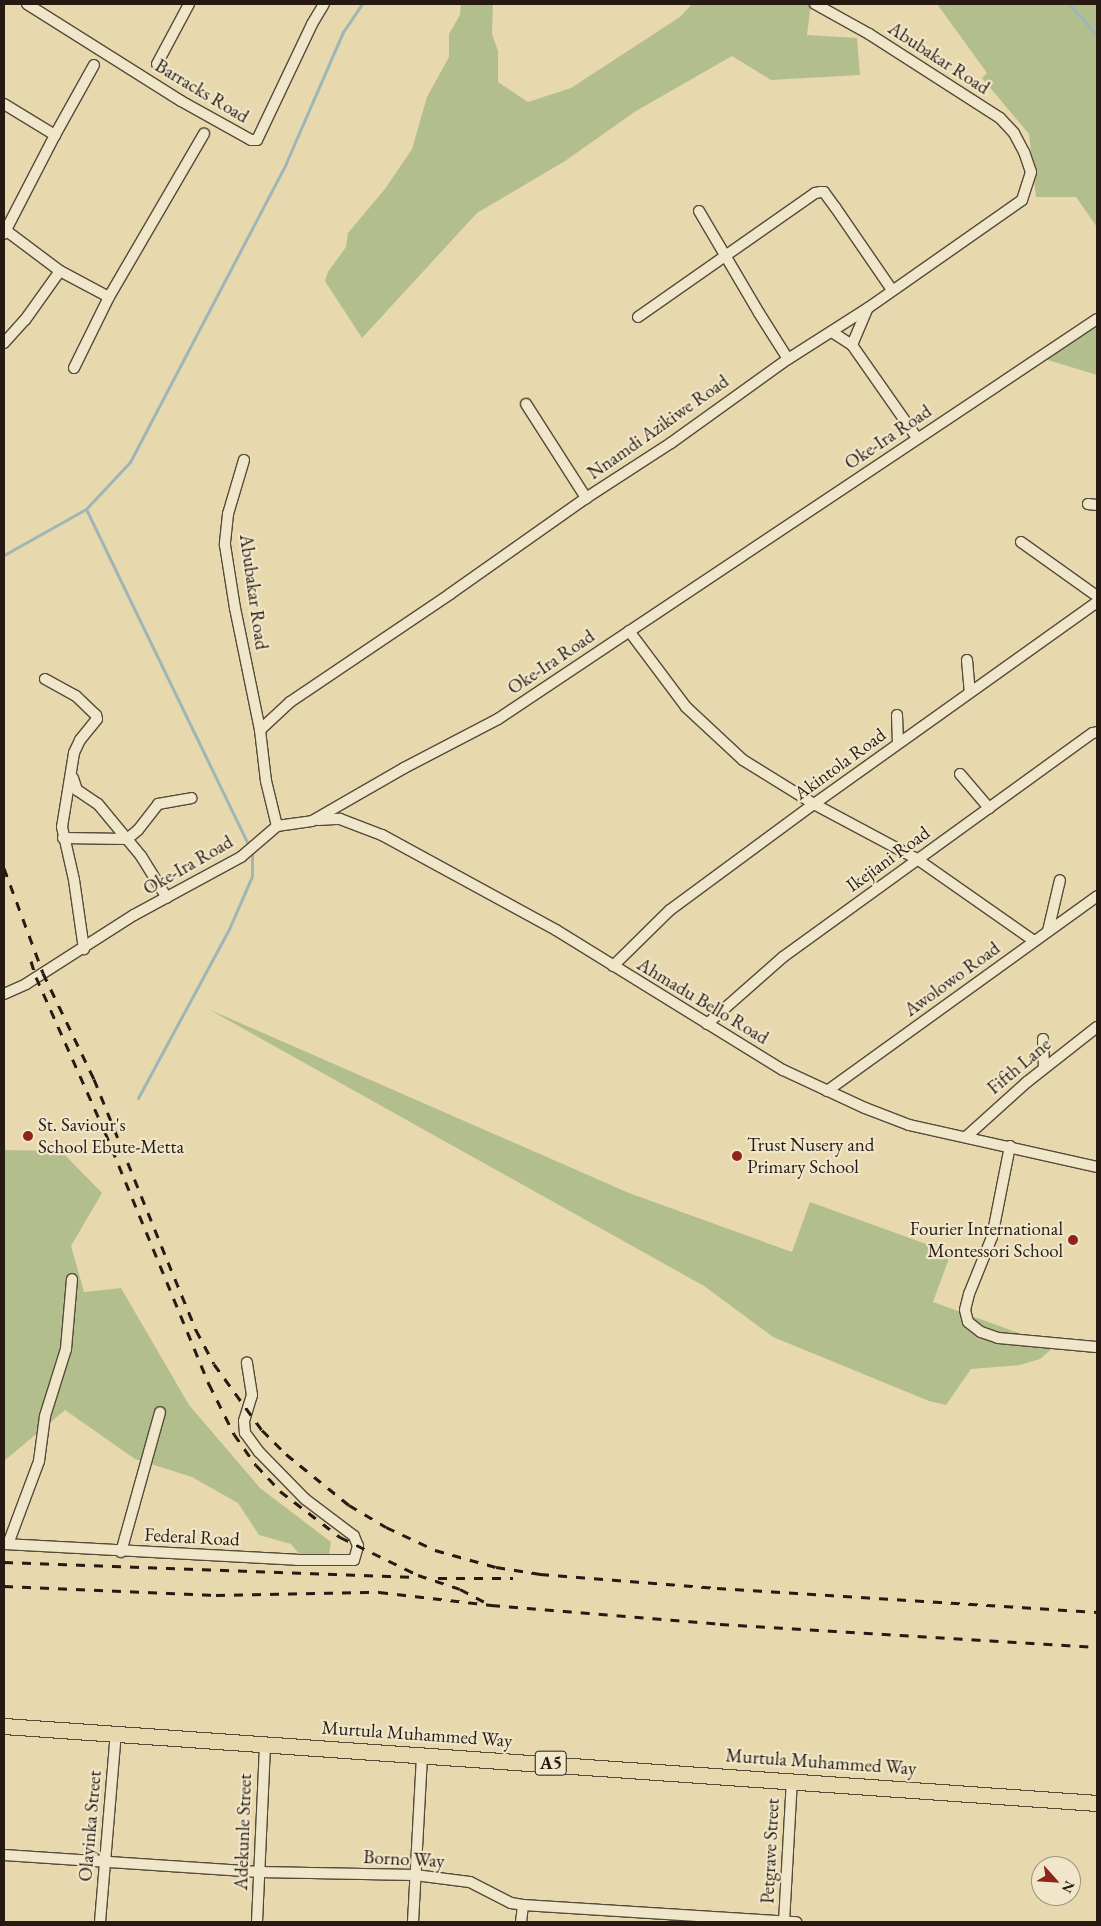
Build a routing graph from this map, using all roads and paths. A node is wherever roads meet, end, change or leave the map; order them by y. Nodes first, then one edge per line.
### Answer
1 (27, 4) edge
2 (189, 4) edge
3 (324, 4) edge
4 (815, 4) edge
5 (157, 64) dead end
6 (94, 65) dead end
7 (4, 104) edge
8 (1014, 133) joint
9 (204, 134) dead end
10 (55, 135) junction
11 (700, 211) dead end
12 (4, 231) edge
13 (726, 256) junction
14 (60, 271) junction
15 (892, 290) junction
16 (109, 297) junction
17 (868, 308) junction
18 (638, 317) dead end
19 (1097, 319) edge
20 (832, 332) junction
21 (4, 344) edge
22 (852, 345) junction
23 (788, 359) junction
24 (74, 368) dead end
25 (526, 404) dead end
26 (917, 438) junction
27 (244, 460) dead end
28 (586, 498) junction
29 (1021, 542) dead end
30 (1096, 596) edge
31 (629, 631) junction
32 (967, 660) dead end
33 (45, 679) dead end
34 (970, 692) junction
35 (897, 715) dead end
36 (260, 730) junction
37 (1096, 734) edge
38 (898, 743) junction
39 (72, 774) junction
40 (960, 774) dead end
41 (190, 798) dead end
42 (814, 804) junction
43 (990, 808) junction
44 (312, 821) junction
45 (277, 826) junction
46 (63, 838) junction
47 (127, 839) junction
48 (917, 859) junction
49 (1060, 880) dead end
50 (1097, 896) edge
51 (167, 898) junction
52 (1048, 931) junction
53 (1034, 940) junction
54 (84, 949) junction
55 (612, 966) junction
56 (4, 994) edge
57 (707, 1024) junction
58 (1097, 1026) edge
59 (1043, 1039) dead end
60 (1044, 1068) junction
61 (827, 1091) junction
62 (967, 1136) junction
63 (1010, 1146) junction
64 (1097, 1167) edge
65 (72, 1279) dead end
66 (1097, 1347) edge
67 (247, 1362) dead end
68 (160, 1412) dead end
69 (6, 1544) edge
70 (121, 1552) junction
71 (4, 1726) edge
72 (116, 1733) junction
73 (265, 1743) junction
74 (422, 1755) junction
75 (792, 1781) junction
76 (1097, 1802) edge
77 (4, 1855) edge
78 (105, 1862) junction
79 (259, 1872) junction
80 (415, 1875) junction
81 (523, 1905) junction
82 (100, 1922) edge
83 (257, 1922) edge
84 (412, 1922) edge
85 (521, 1922) edge
86 (784, 1922) edge
87 (796, 1922) edge

1 - 3 street, Barracks Road
2 - 5 street
4 - 8 street, Abubakar Road
6 - 10 street
7 - 10 street
8 - 15 street, Nnamdi Azikiwe Road
9 - 16 street
10 - 12 street
11 - 13 street
12 - 14 street
13 - 15 street
13 - 18 street
13 - 23 street
14 - 16 street
14 - 21 street
15 - 17 street, Nnamdi Azikiwe Road
16 - 24 street
17 - 20 street, Nnamdi Azikiwe Road
17 - 22 street
19 - 26 street, Oke-Ira Road
20 - 22 street
20 - 23 street, Nnamdi Azikiwe Road
22 - 26 street
23 - 28 street, Nnamdi Azikiwe Road
25 - 28 street
26 - 31 street, Oke-Ira Road
27 - 36 street, Abubakar Road
28 - 36 street, Nnamdi Azikiwe Road
29 - 30 street
30 - 34 street, Akintola Road
31 - 42 street
31 - 44 street, Oke-Ira Road
32 - 34 street
33 - 39 street
34 - 38 street, Akintola Road
35 - 38 street
36 - 45 street
37 - 43 street, Ikejiani Road
38 - 42 street, Akintola Road
39 - 46 street
39 - 47 street
40 - 43 street
41 - 47 street
42 - 48 street
42 - 55 street, Akintola Road
43 - 48 street, Ikejiani Road
44 - 45 street, Oke-Ira Road
44 - 55 street, Ahmadu Bello Road
45 - 51 street, Oke-Ira Road
46 - 47 street
46 - 54 street
47 - 51 street
48 - 53 street
48 - 57 street, Ikejiani Road
49 - 52 street
50 - 52 street, Awolowo Road
51 - 54 street, Oke-Ira Road
52 - 53 street, Awolowo Road
53 - 61 street, Awolowo Road
54 - 56 street, Oke-Ira Road
55 - 57 street, Ahmadu Bello Road
57 - 61 street, Ahmadu Bello Road
58 - 60 street, Fifth Lane
59 - 60 street
60 - 62 street, Fifth Lane
61 - 62 street, Ahmadu Bello Road
62 - 63 street, Ahmadu Bello Road
63 - 64 street, Ahmadu Bello Road
63 - 66 street
65 - 69 street
67 - 70 street, Federal Road
68 - 70 street
69 - 70 street, Federal Road
71 - 72 main road, Murtula Muhammed Way / A5
72 - 73 main road, Murtula Muhammed Way / A5
72 - 78 street, Olayinka Street
73 - 74 main road, Murtula Muhammed Way / A5
73 - 79 street, Adekunle Street
74 - 75 main road, Murtula Muhammed Way / A5
74 - 80 street
75 - 76 main road, Murtula Muhammed Way / A5
75 - 86 street, Petgrave Street
77 - 78 street, Borno Way
78 - 79 street, Borno Way
78 - 82 street, Olayinka Street
79 - 80 street, Borno Way
79 - 83 street, Adekunle Street
80 - 81 street, Borno Way
80 - 84 street
81 - 85 street
81 - 86 street, Borno Way
86 - 87 street, Borno Way

